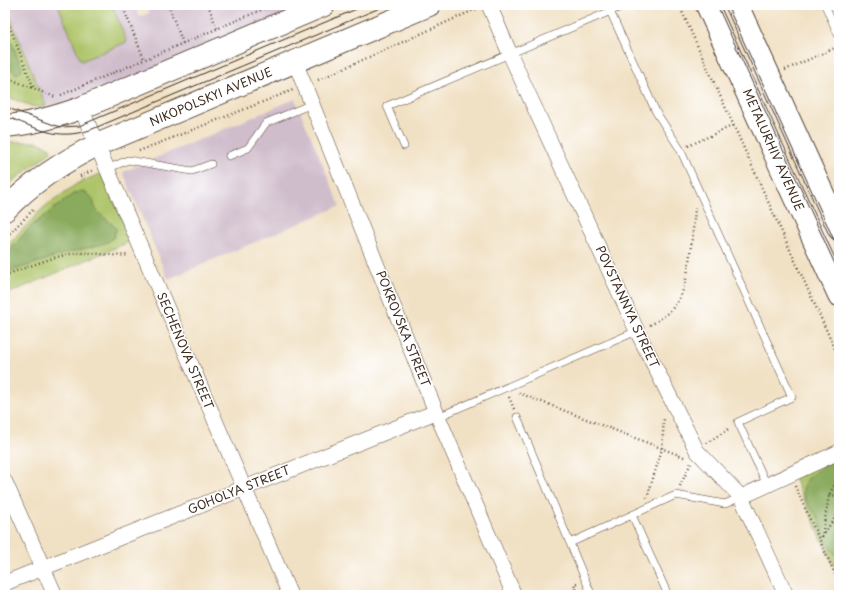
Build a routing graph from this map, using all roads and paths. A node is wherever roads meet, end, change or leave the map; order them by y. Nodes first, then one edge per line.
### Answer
1 (122, 5) edge
2 (168, 5) edge
3 (208, 5) edge
4 (273, 5) edge
5 (324, 5) edge
6 (429, 5) edge
7 (489, 5) edge
8 (625, 5) edge
9 (679, 5) edge
10 (707, 5) edge
11 (737, 5) edge
12 (825, 5) edge
13 (610, 11) junction
14 (5, 15) edge
15 (217, 28) junction
16 (839, 37) edge
17 (183, 43) junction
18 (839, 46) edge
19 (510, 54) junction
20 (144, 60) junction
21 (295, 62) junction
22 (784, 70) dead end
23 (5, 77) edge
24 (34, 89) junction
25 (312, 104) junction
26 (81, 108) junction
27 (734, 125) junction
28 (5, 126) edge
29 (97, 145) junction
30 (404, 146) dead end
31 (680, 149) junction
32 (229, 156) dead end
33 (211, 164) dead end
34 (106, 167) junction
35 (75, 178) dead end
36 (698, 188) junction
37 (35, 208) dead end
38 (5, 210) edge
39 (839, 229) edge
40 (5, 240) edge
41 (143, 253) junction
42 (5, 275) edge
43 (839, 295) edge
44 (637, 331) junction
45 (839, 358) edge
46 (505, 388) junction
47 (437, 415) junction
48 (517, 417) joint
49 (738, 422) junction
50 (662, 449) junction
51 (839, 452) edge
52 (694, 456) junction
53 (715, 470) junction
54 (790, 475) junction
55 (839, 476) edge
56 (5, 482) edge
57 (767, 485) junction
58 (244, 488) junction
59 (676, 495) junction
60 (829, 495) junction
61 (839, 496) edge
62 (741, 497) junction
63 (643, 510) junction
64 (839, 512) edge
65 (632, 515) junction
66 (821, 539) junction
67 (570, 543) junction
68 (43, 568) junction
69 (839, 581) edge
70 (5, 583) edge
71 (574, 584) dead end
72 (590, 591) dead end
73 (55, 595) edge
74 (290, 595) edge
75 (514, 595) edge
76 (578, 595) edge
77 (668, 595) edge
78 (786, 595) edge

1 - 20 path
2 - 17 path
3 - 15 path
4 - 15 path
5 - 26 main road
6 - 21 main road, NIKOPOLSKYI AVENUE
7 - 19 street, POVSTANNYA STREET
8 - 13 lane
9 - 27 path
10 - 43 main road, METALURHIV AVENUE
11 - 39 main road
12 - 16 lane
13 - 19 lane
13 - 31 lane
14 - 24 path
15 - 17 path
17 - 20 path
18 - 22 path
19 - 30 lane
19 - 44 street, POVSTANNYA STREET
20 - 24 path
21 - 25 street, POKROVSKA STREET
21 - 29 main road, NIKOPOLSKYI AVENUE
23 - 24 path
25 - 32 lane
25 - 47 street, POKROVSKA STREET
26 - 28 main road
26 - 29 street, SECHENOVA STREET
27 - 31 path
27 - 45 path
29 - 34 street, SECHENOVA STREET
29 - 38 main road, NIKOPOLSKYI AVENUE
31 - 36 lane
33 - 34 lane
34 - 35 path
34 - 41 street, SECHENOVA STREET
36 - 44 path
36 - 49 lane
37 - 40 path
41 - 42 path
41 - 58 street, SECHENOVA STREET
44 - 46 lane
44 - 52 street, POVSTANNYA STREET
46 - 47 lane
46 - 48 path
46 - 50 path
47 - 58 street, GOHOLYA STREET
47 - 75 street, POKROVSKA STREET
48 - 67 lane
49 - 52 path
49 - 57 lane
50 - 52 path
50 - 63 path
51 - 54 street
52 - 53 street, POVSTANNYA STREET
52 - 53 path
52 - 59 path
53 - 62 street, POVSTANNYA STREET
54 - 57 street
54 - 66 path
55 - 60 path
56 - 68 street
57 - 62 street
58 - 68 street, GOHOLYA STREET
58 - 74 street, SECHENOVA STREET
59 - 62 lane
59 - 63 lane
60 - 61 path
60 - 66 path
62 - 78 street, POVSTANNYA STREET
63 - 65 lane
64 - 66 path
65 - 67 lane
65 - 77 lane
66 - 69 path
67 - 72 lane
68 - 70 street, GOHOLYA STREET
68 - 73 street
71 - 76 path

